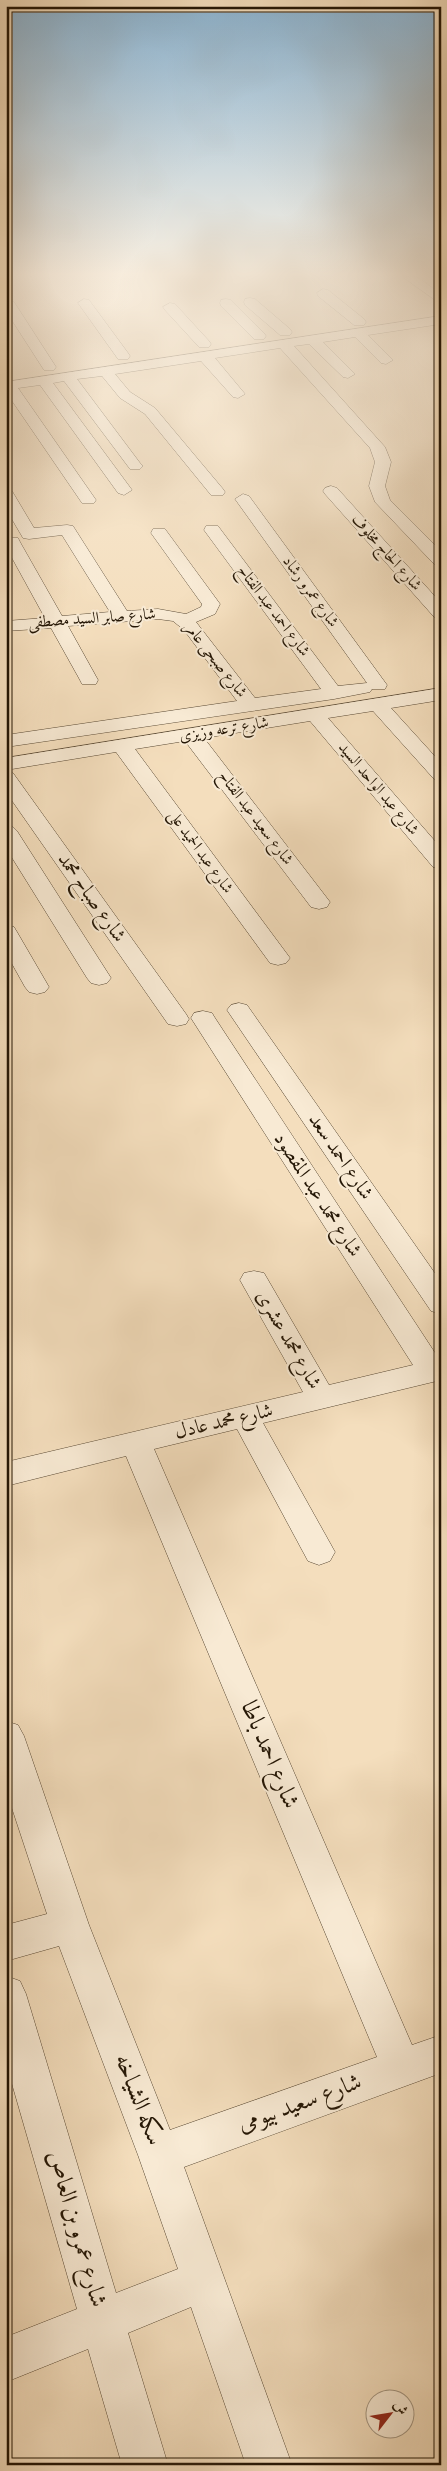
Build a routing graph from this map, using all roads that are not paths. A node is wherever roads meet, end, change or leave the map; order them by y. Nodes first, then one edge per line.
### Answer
1 (14, 392) edge
2 (59, 392) edge
3 (85, 392) edge
4 (123, 392) edge
5 (330, 392) edge
6 (136, 466) dead end
7 (124, 490) dead end
8 (331, 491) dead end
9 (217, 492) dead end
10 (6, 494) edge
11 (243, 499) dead end
12 (88, 500) dead end
13 (212, 530) dead end
14 (159, 533) dead end
15 (12, 542) dead end
16 (441, 561) edge
17 (441, 614) edge
18 (121, 616) junction
19 (181, 618) junction
20 (55, 621) junction
21 (8, 622) edge
22 (89, 680) dead end
23 (383, 690) junction
24 (334, 692) junction
25 (441, 694) edge
26 (250, 706) junction
27 (315, 715) junction
28 (9, 735) edge
29 (192, 735) junction
30 (122, 746) junction
31 (6, 764) edge
32 (441, 775) edge
33 (6, 777) edge
34 (6, 831) edge
35 (14, 856) edge
36 (441, 862) edge
37 (319, 902) dead end
38 (6, 932) edge
39 (278, 958) dead end
40 (99, 978) dead end
41 (37, 987) dead end
42 (239, 1010) dead end
43 (203, 1018) dead end
44 (177, 1019) dead end
45 (254, 1280) dead end
46 (441, 1304) edge
47 (436, 1371) edge
48 (322, 1399) junction
49 (245, 1417) junction
50 (136, 1443) junction
51 (6, 1474) edge
52 (319, 1552) dead end
53 (7, 1742) edge
54 (70, 1925) junction
55 (6, 1943) edge
56 (6, 1994) edge
57 (441, 2054) edge
58 (402, 2068) junction
59 (159, 2155) junction
60 (202, 2281) junction
61 (132, 2310) junction
62 (6, 2360) edge
63 (145, 2465) edge
64 (269, 2465) edge

1 - 12 street
2 - 7 street
3 - 6 street
4 - 9 street
5 - 16 street
8 - 17 street, شارع الحاج مخلوف
10 - 18 street
11 - 23 street, شارع عمرو رشاد
13 - 24 street, شارع احمد عبد الفتاح
14 - 19 street
15 - 20 street
18 - 19 street, شارع صابر السيد مصطفى
18 - 20 street, شارع صابر السيد مصطفى
19 - 26 street, شارع صبحى عامر
20 - 21 street, شارع صابر السيد مصطفى
20 - 22 street
23 - 24 street, شارع ترعه وزيزى
23 - 25 street, شارع ترعه وزيزى
23 - 27 street, شارع ترعه وزيزى
23 - 32 street, شارع عمرو رشاد
24 - 26 street, شارع ترعه وزيزى
26 - 28 street, شارع ترعه وزيزى
27 - 29 street, شارع ترعه وزيزى
27 - 36 street, شارع عبد الواحد السيد
29 - 30 street, شارع ترعه وزيزى
29 - 37 street, شارع سعيد عبد الفتاح
30 - 31 street, شارع ترعه وزيزى
30 - 39 street, شارع عبد الحميد على
33 - 44 street, شارع صباح محمد
34 - 35 street
35 - 40 street
38 - 41 street
42 - 46 street, شارع احمد سعد
43 - 47 street, شارع محمد عبد المقصود
45 - 48 street, شارع محمد عشرى
47 - 48 street, شارع محمد عادل
48 - 49 street, شارع محمد عادل
49 - 50 street, شارع محمد عادل
49 - 52 street
50 - 51 street, شارع محمد عادل
50 - 58 street, شارع احمد باطا
53 - 54 street, سكه الشياخه
54 - 55 street
54 - 59 street, سكه الشياخه
56 - 61 street, شارع عمرو بن العاص
57 - 58 street, شارع سعيد بيومى
58 - 59 street, شارع سعيد بيومى
59 - 60 street, سكه الشياخه
60 - 61 street
60 - 64 street, سكه الشياخه
61 - 62 street
61 - 63 street, شارع عمرو بن العاص

